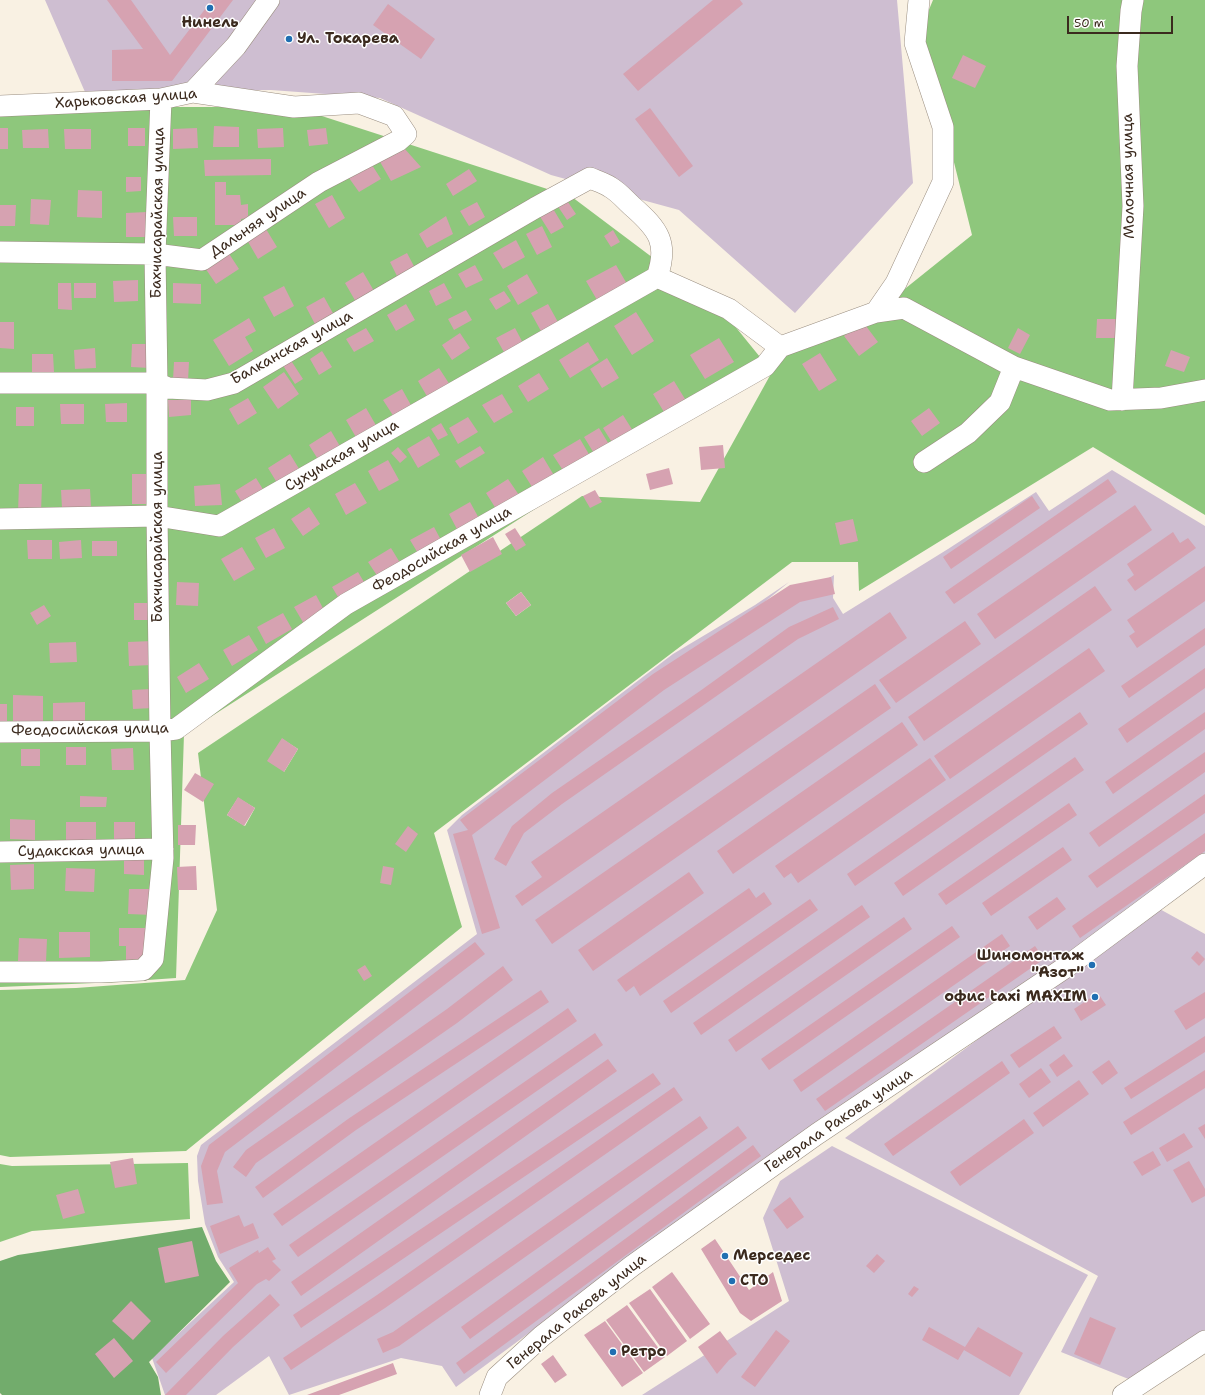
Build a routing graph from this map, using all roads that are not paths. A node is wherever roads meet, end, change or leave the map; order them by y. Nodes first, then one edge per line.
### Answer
1 (269, 0) edge
2 (919, 0) edge
3 (1133, 0) edge
4 (193, 92) junction
5 (161, 100) junction
6 (0, 106) edge
7 (406, 134) joint
8 (0, 252) edge
9 (155, 254) junction
10 (657, 277) junction
11 (876, 312) junction
12 (780, 347) junction
13 (1014, 367) junction
14 (0, 383) edge
15 (158, 383) junction
16 (1205, 390) edge
17 (1122, 400) junction
18 (924, 462) dead end
19 (157, 516) junction
20 (0, 519) edge
21 (160, 731) junction
22 (0, 732) edge
23 (163, 849) junction
24 (0, 852) edge
25 (1205, 864) edge
26 (0, 972) edge
27 (1205, 1342) edge
28 (490, 1395) edge
29 (1123, 1395) edge

1 - 4 street
2 - 11 street
3 - 17 street, Молочная улица
4 - 5 street, Харьковская улица
4 - 7 street, Харьковская улица
5 - 6 street, Харьковская улица
5 - 9 street, Бахчисарайская улица
7 - 9 street, Дальняя улица
8 - 9 street, Дальняя улица
9 - 15 street, Бахчисарайская улица
10 - 12 street
10 - 15 street, Балканская улица
10 - 19 street, Сухумская улица
11 - 12 street
11 - 13 street
12 - 21 street, Феодосийская улица
13 - 17 street
13 - 18 street
14 - 15 street, Балканская улица
15 - 19 street, Бахчисарайская улица
16 - 17 street
19 - 20 street, Сухумская улица
19 - 21 street, Бахчисарайская улица
21 - 22 street, Феодосийская улица
21 - 23 street, Бахчисарайская улица
23 - 24 street, Судакская улица
23 - 26 street, Бахчисарайская улица
25 - 28 street, Генерала Ракова улица
27 - 29 street

